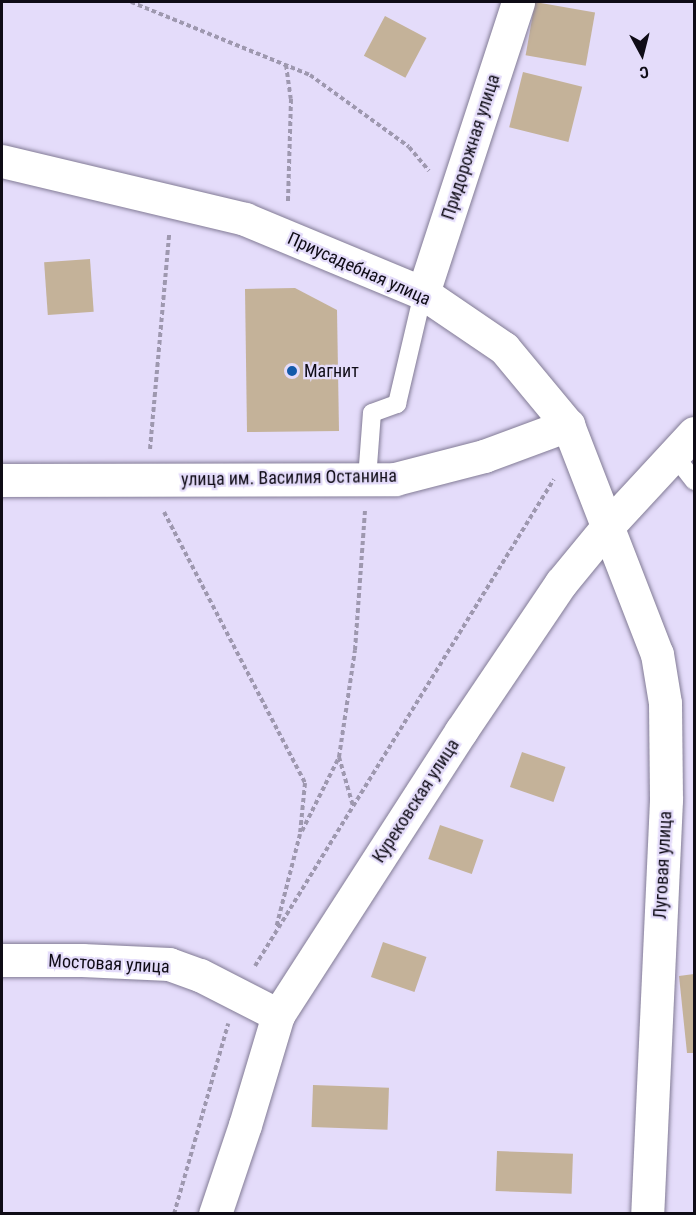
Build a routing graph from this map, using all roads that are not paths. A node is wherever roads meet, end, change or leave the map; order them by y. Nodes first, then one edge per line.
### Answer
1 (519, 2) edge
2 (2, 160) edge
3 (423, 293) junction
4 (572, 434) junction
5 (684, 444) edge
6 (367, 479) junction
7 (2, 480) edge
8 (694, 481) edge
9 (607, 527) junction
10 (2, 960) edge
11 (278, 1015) junction
12 (215, 1214) edge
13 (647, 1214) edge

1 - 3 street, Придорожная улица
2 - 3 street, Приусадебная улица
3 - 4 street, Приусадебная улица
3 - 6 lane
4 - 6 street, улица им. Василия Останина
4 - 9 street, Приусадебная улица
5 - 8 lane
5 - 9 street, Курековская улица
6 - 7 street, улица им. Василия Останина
9 - 11 street, Курековская улица
9 - 13 street, Луговая улица
10 - 11 street, Мостовая улица
11 - 12 street, Курековская улица

